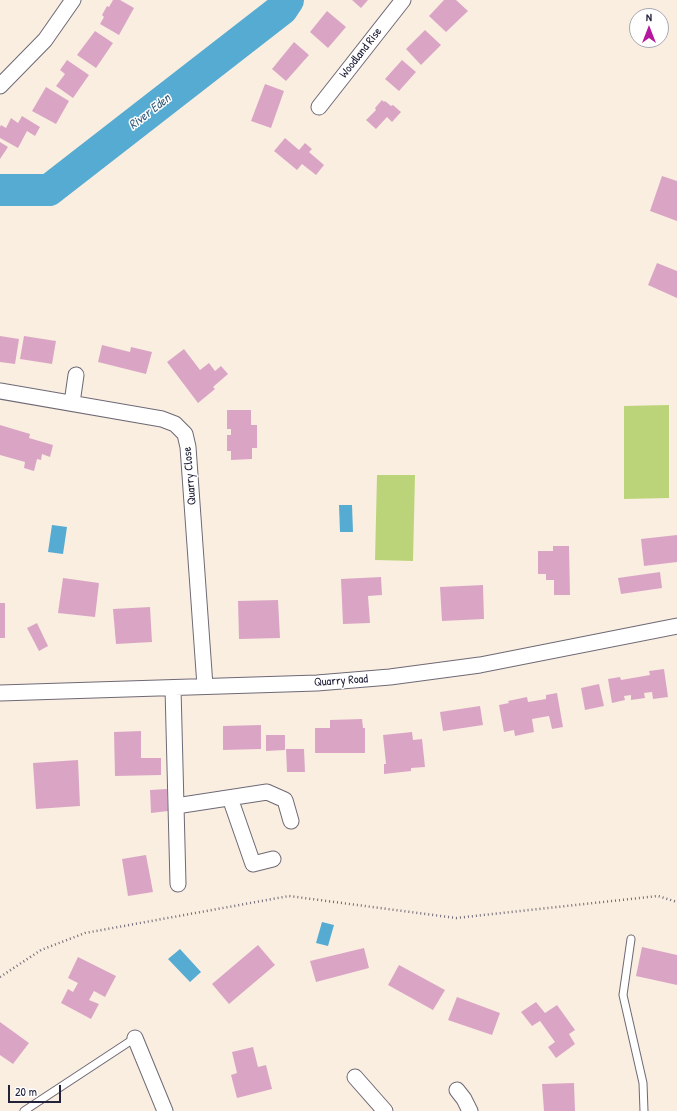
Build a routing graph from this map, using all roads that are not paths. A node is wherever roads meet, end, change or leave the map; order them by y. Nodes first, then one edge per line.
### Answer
1 (73, 0) edge
2 (403, 0) edge
3 (0, 86) edge
4 (319, 107) dead end
5 (76, 375) dead end
6 (0, 391) edge
7 (72, 403) junction
8 (677, 626) edge
9 (205, 686) junction
10 (173, 688) junction
11 (0, 693) edge
12 (230, 798) junction
13 (176, 806) junction
14 (291, 821) dead end
15 (273, 859) dead end
16 (178, 884) dead end
17 (631, 939) dead end
18 (135, 1038) joint
19 (355, 1077) dead end
20 (457, 1090) dead end
21 (24, 1111) edge
22 (166, 1111) edge
23 (385, 1111) edge
24 (470, 1111) edge
25 (644, 1111) edge

1 - 3 street
2 - 4 street, Woodland Rise
5 - 7 street
6 - 7 street, Quarry Close
7 - 9 street, Quarry Close
8 - 9 street, Quarry Road
9 - 10 street, Quarry Road
10 - 11 street, Quarry Road
10 - 13 street
12 - 13 street
12 - 14 street
12 - 15 street
13 - 16 street
17 - 25 lane
18 - 21 lane
18 - 22 street
19 - 23 street
20 - 24 street

